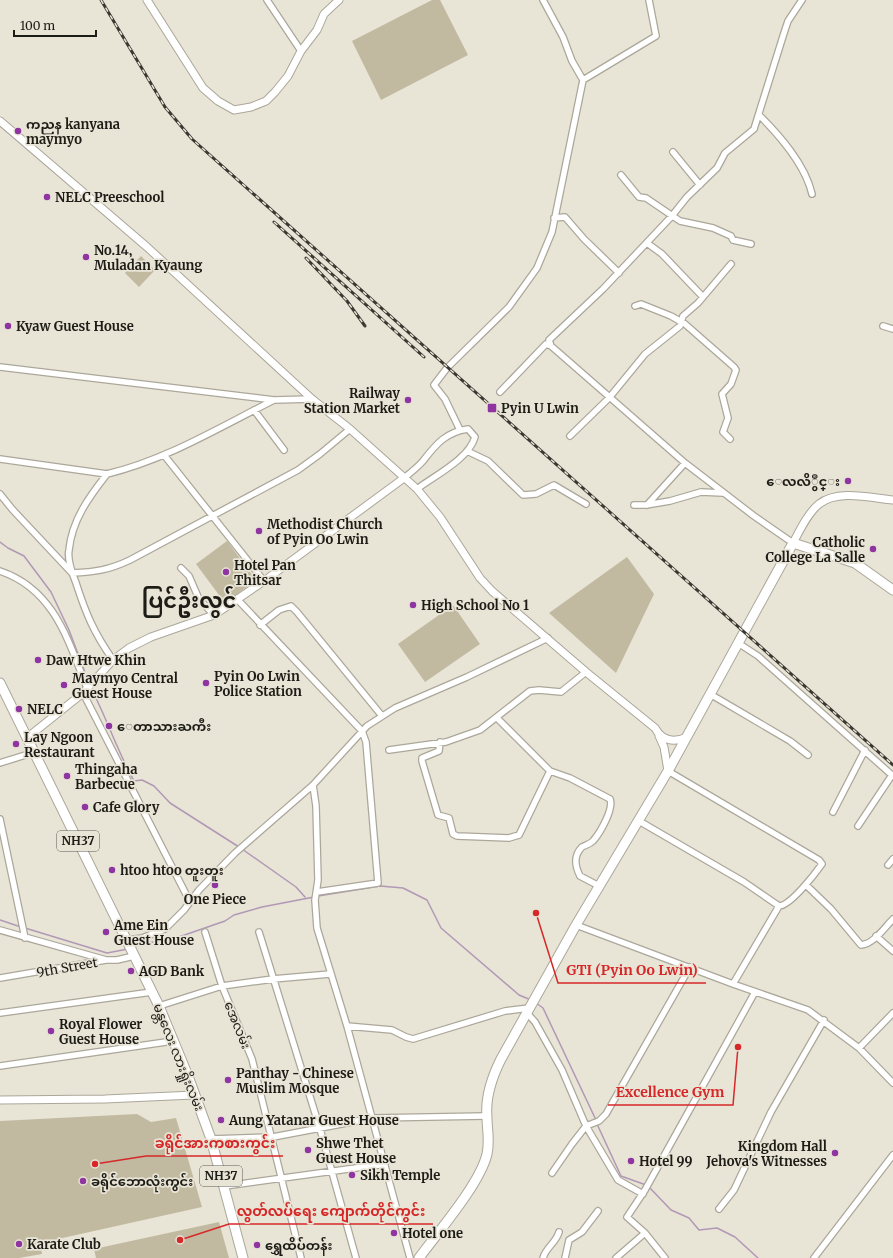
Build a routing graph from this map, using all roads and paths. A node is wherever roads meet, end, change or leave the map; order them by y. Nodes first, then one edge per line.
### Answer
1 (147, 0) edge
2 (267, 0) edge
3 (339, 0) edge
4 (543, 0) edge
5 (649, 0) edge
6 (802, 0) edge
7 (301, 51) junction
8 (583, 80) junction
9 (759, 115) junction
10 (0, 120) edge
11 (673, 152) dead end
12 (621, 175) dead end
13 (700, 185) junction
14 (812, 194) dead end
15 (672, 216) junction
16 (554, 218) junction
17 (647, 243) junction
18 (752, 244) dead end
19 (731, 264) dead end
20 (619, 273) junction
21 (703, 297) junction
22 (635, 306) dead end
23 (680, 321) junction
24 (883, 326) dead end
25 (893, 329) edge
26 (551, 346) junction
27 (0, 367) edge
28 (500, 392) dead end
29 (609, 398) junction
30 (312, 399) junction
31 (274, 400) junction
32 (254, 410) junction
33 (350, 429) junction
34 (460, 430) junction
35 (570, 436) dead end
36 (730, 439) dead end
37 (284, 450) dead end
38 (467, 451) junction
39 (164, 455) junction
40 (0, 460) edge
41 (685, 463) junction
42 (107, 474) junction
43 (404, 478) junction
44 (417, 490) junction
45 (724, 493) junction
46 (0, 494) edge
47 (893, 500) edge
48 (586, 504) dead end
49 (634, 505) dead end
50 (646, 505) junction
51 (213, 516) junction
52 (793, 543) junction
53 (181, 568) dead end
54 (0, 571) edge
55 (72, 573) junction
56 (264, 582) junction
57 (893, 590) edge
58 (238, 600) junction
59 (214, 615) junction
60 (260, 625) junction
61 (548, 638) junction
62 (738, 643) junction
63 (113, 660) junction
64 (586, 672) junction
65 (0, 683) edge
66 (88, 688) junction
67 (710, 694) junction
68 (382, 716) junction
69 (497, 718) junction
70 (362, 731) junction
71 (659, 736) junction
72 (28, 737) junction
73 (687, 737) junction
74 (440, 742) junction
75 (389, 750) dead end
76 (866, 750) junction
77 (34, 752) junction
78 (808, 755) dead end
79 (0, 763) edge
80 (668, 771) junction
81 (550, 772) junction
82 (893, 776) edge
83 (313, 785) junction
84 (833, 812) dead end
85 (0, 819) edge
86 (638, 821) junction
87 (858, 826) dead end
88 (893, 859) edge
89 (888, 865) dead end
90 (806, 885) junction
91 (599, 886) junction
92 (317, 892) junction
93 (190, 902) junction
94 (779, 906) junction
95 (893, 919) edge
96 (576, 925) junction
97 (0, 930) edge
98 (205, 932) dead end
99 (259, 932) dead end
100 (876, 936) junction
101 (25, 938) junction
102 (130, 948) junction
103 (893, 952) edge
104 (106, 960) junction
105 (690, 966) junction
106 (330, 974) junction
107 (0, 978) edge
108 (273, 978) junction
109 (733, 984) junction
110 (222, 986) junction
111 (152, 992) junction
112 (755, 992) junction
113 (159, 1006) junction
114 (531, 1006) junction
115 (0, 1013) edge
116 (893, 1013) edge
117 (824, 1020) junction
118 (347, 1026) junction
119 (173, 1041) junction
120 (859, 1048) junction
121 (0, 1066) edge
122 (893, 1083) edge
123 (194, 1095) junction
124 (0, 1100) edge
125 (486, 1116) junction
126 (373, 1118) junction
127 (586, 1126) junction
128 (320, 1129) junction
129 (272, 1137) junction
130 (211, 1139) junction
131 (893, 1155) edge
132 (385, 1164) junction
133 (331, 1171) junction
134 (552, 1173) dead end
135 (280, 1179) junction
136 (224, 1186) junction
137 (644, 1192) junction
138 (719, 1209) dead end
139 (598, 1211) dead end
140 (559, 1232) dead end
141 (645, 1233) junction
142 (243, 1258) edge
143 (301, 1258) edge
144 (356, 1258) edge
145 (410, 1258) edge
146 (419, 1258) edge
147 (543, 1258) edge
148 (565, 1258) edge
149 (616, 1258) edge
150 (665, 1258) edge
151 (814, 1258) edge

1 - 7 street
2 - 7 street
3 - 7 street
4 - 8 street
5 - 8 street
6 - 9 street
8 - 16 street
9 - 13 street
9 - 14 street
10 - 30 street
11 - 13 street
12 - 15 street
13 - 15 street
15 - 17 street
15 - 18 street
16 - 20 street
16 - 34 street
17 - 20 street
17 - 21 street
19 - 21 street
20 - 26 street
21 - 23 street
22 - 23 street
23 - 29 street
23 - 36 street
24 - 25 street
26 - 28 street
26 - 29 street
27 - 31 street
29 - 35 street
29 - 41 street
30 - 31 street
30 - 33 street
31 - 32 street
32 - 37 street
32 - 39 street
33 - 43 street
33 - 51 street
34 - 38 street
34 - 43 street
38 - 44 street
38 - 48 street
39 - 42 street
39 - 51 street
40 - 42 street
41 - 45 street
41 - 50 street
42 - 55 street
43 - 44 street
43 - 56 street
44 - 61 street
45 - 50 street
45 - 52 street
46 - 55 street
47 - 52 street
49 - 50 street
51 - 55 street
51 - 56 street
52 - 57 main road
52 - 62 main road
53 - 59 street
54 - 66 street
55 - 63 street
56 - 58 street
58 - 59 street
58 - 60 street
59 - 63 street
60 - 68 street
60 - 70 street
61 - 64 street
61 - 68 street, 9th Street
62 - 67 main road
62 - 76 street
63 - 66 street
64 - 69 street
64 - 71 street
65 - 72 main road, NH37
66 - 72 street
66 - 93 street
67 - 73 main road
67 - 78 street
68 - 70 street, 9th Street
69 - 74 street
69 - 81 street
70 - 83 street, 9th Street
70 - 92 street
71 - 73 street
71 - 80 street
72 - 77 main road, NH37
73 - 80 main road
74 - 75 street
74 - 81 street
76 - 82 street
76 - 84 street
77 - 79 street
77 - 102 main road, NH37
80 - 86 main road
80 - 90 street
81 - 91 street
82 - 87 street
83 - 92 street
83 - 93 street, 9th Street
85 - 101 street
86 - 91 main road
86 - 94 street
88 - 89 street
90 - 94 street
90 - 100 street
91 - 96 main road
92 - 106 street
93 - 102 street, 9th Street
94 - 109 street
95 - 100 street
96 - 105 street
96 - 114 main road
97 - 101 street
98 - 110 street, အေလမ်း
99 - 108 street
100 - 103 street
101 - 104 street
102 - 104 street, 9th Street
102 - 111 main road, မန္တလေး လားရှိုးလမ်း / NH37
104 - 107 street, 9th Street
105 - 109 street
105 - 127 street
106 - 108 street
106 - 118 street
108 - 110 street
108 - 128 street
109 - 112 street
110 - 113 street
110 - 129 street, အေလမ်း
111 - 113 main road, မန္တလေး လားရှိုးလမ်း / NH37
111 - 115 street
112 - 117 street
112 - 137 street
113 - 119 main road, မန္တလေး လားရှိုးလမ်း / NH37
114 - 118 street
114 - 125 main road
114 - 127 street
116 - 120 street
117 - 120 street
117 - 138 street
118 - 126 street
119 - 121 street
119 - 123 main road, မန္တလေး လားရှိုးလမ်း / NH37
120 - 122 street
123 - 124 street
123 - 130 main road, မန္တလေး လားရှိုးလမ်း / NH37
125 - 126 street
125 - 146 main road
126 - 128 street
126 - 132 street
127 - 134 street
127 - 137 street
128 - 129 street
128 - 133 street
129 - 130 street
129 - 135 street, အေလမ်း
130 - 136 main road, မန္တလေး လားရှိုးလမ်း / NH37
131 - 151 street
132 - 133 street
132 - 145 street
133 - 135 street
133 - 144 street
135 - 136 street
135 - 143 street, အေလမ်း
136 - 142 main road, မန္တလေး လားရှိုးလမ်း / NH37
137 - 141 street
139 - 148 street
140 - 147 street
141 - 149 street
141 - 150 street

